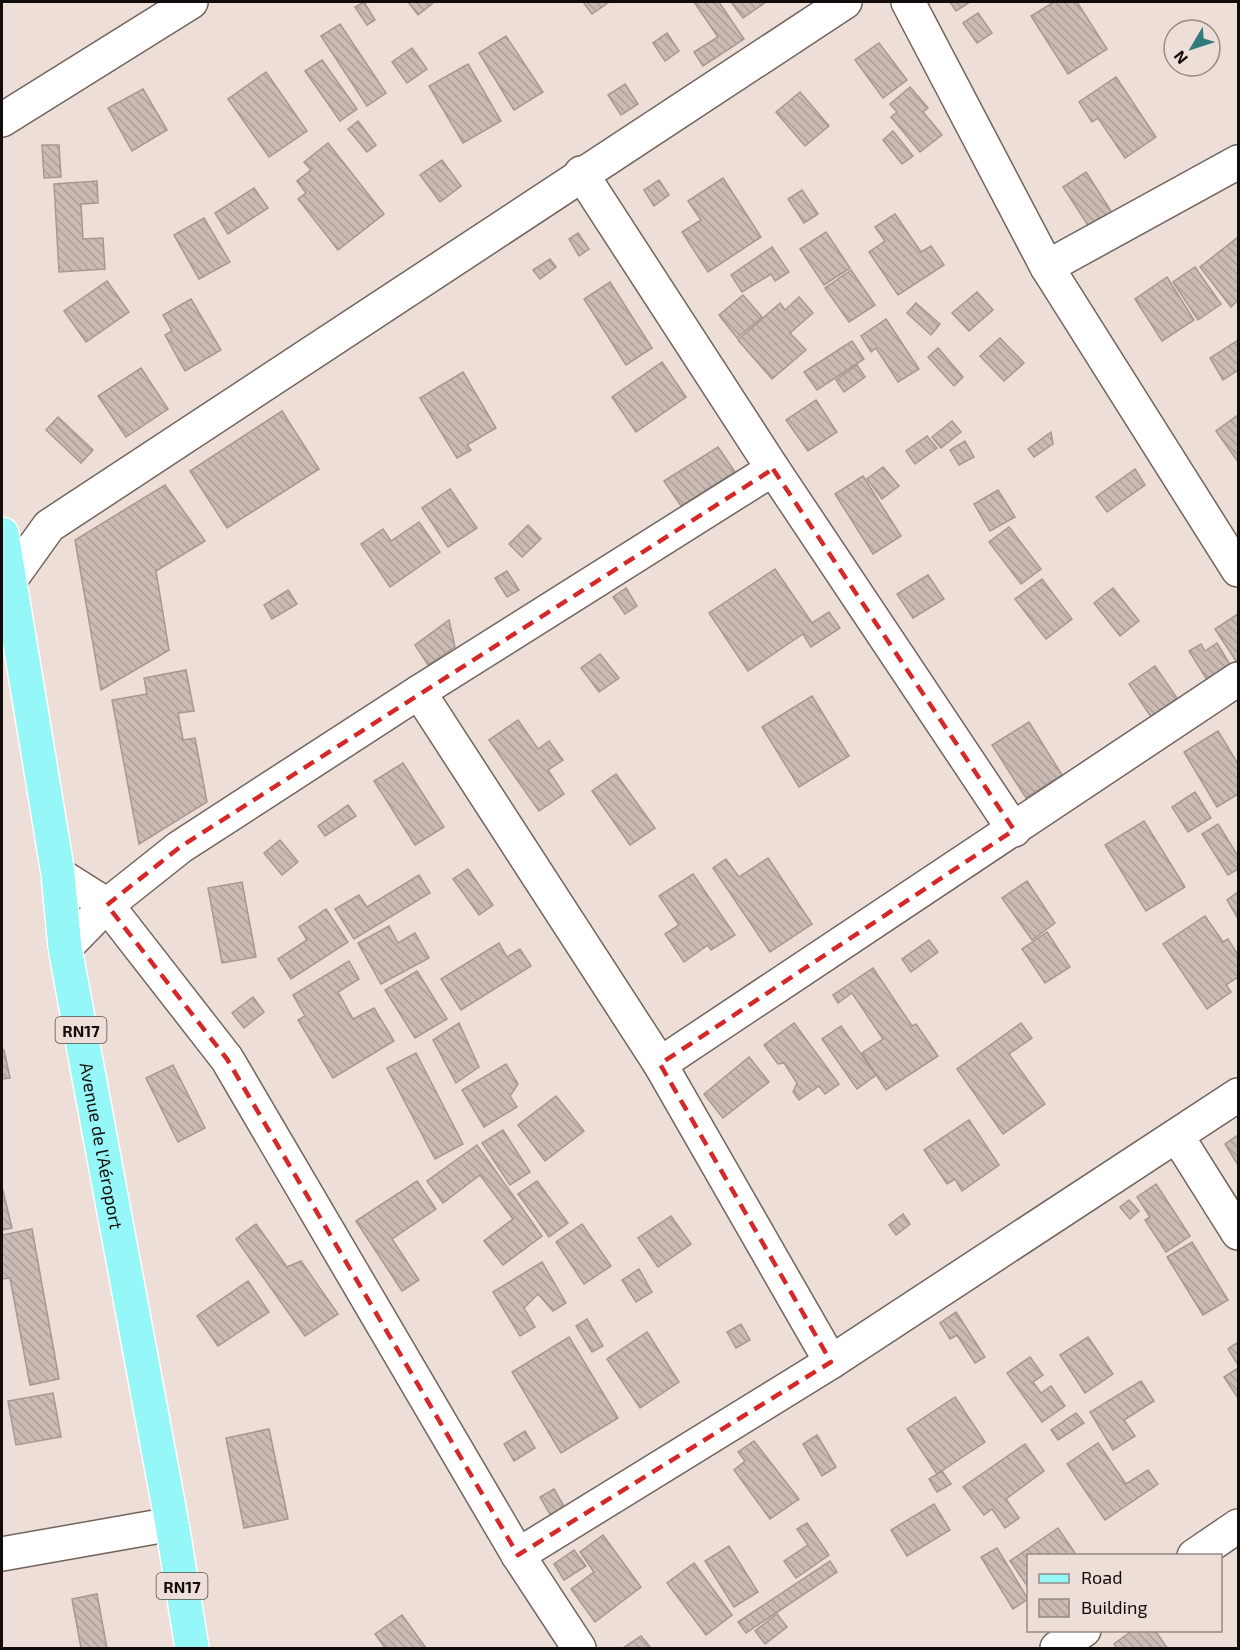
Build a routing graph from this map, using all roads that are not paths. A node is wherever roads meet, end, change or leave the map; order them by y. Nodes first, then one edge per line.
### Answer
1 (191, 2) edge
2 (845, 2) edge
3 (908, 2) edge
4 (2, 120) edge
5 (1239, 162) edge
6 (581, 173) junction
7 (1047, 267) junction
8 (773, 469) junction
9 (2, 534) edge
10 (1239, 570) edge
11 (5, 584) edge
12 (1239, 679) edge
13 (419, 692) junction
14 (1014, 830) junction
15 (58, 874) junction
16 (107, 905) junction
17 (65, 948) junction
18 (660, 1064) junction
19 (1239, 1095) edge
20 (1177, 1136) junction
21 (1239, 1233) edge
22 (831, 1362) junction
23 (172, 1524) junction
24 (1239, 1526) edge
25 (2, 1554) edge
26 (1197, 1554) edge
27 (518, 1555) junction
28 (1081, 1632) edge
29 (192, 1648) edge
30 (579, 1648) edge
31 (1057, 1648) edge

1 - 4 street
2 - 6 street
3 - 7 street
5 - 7 street
6 - 8 street
6 - 11 street
7 - 10 street
8 - 13 street
8 - 14 street
9 - 11 main road, Avenue de l'Aéroport / RN17
11 - 15 main road, Avenue de l'Aéroport / RN17
12 - 14 street
13 - 16 street
13 - 18 street
14 - 18 street
15 - 16 street
15 - 17 main road, Avenue de l'Aéroport / RN17
16 - 17 street
16 - 27 street
17 - 23 main road, Avenue de l'Aéroport / RN17
18 - 22 street
19 - 20 street
20 - 21 street
20 - 22 street
22 - 27 street
23 - 25 street
23 - 29 main road, Avenue de l'Aéroport / RN17
24 - 26 street
27 - 30 street
28 - 31 street

